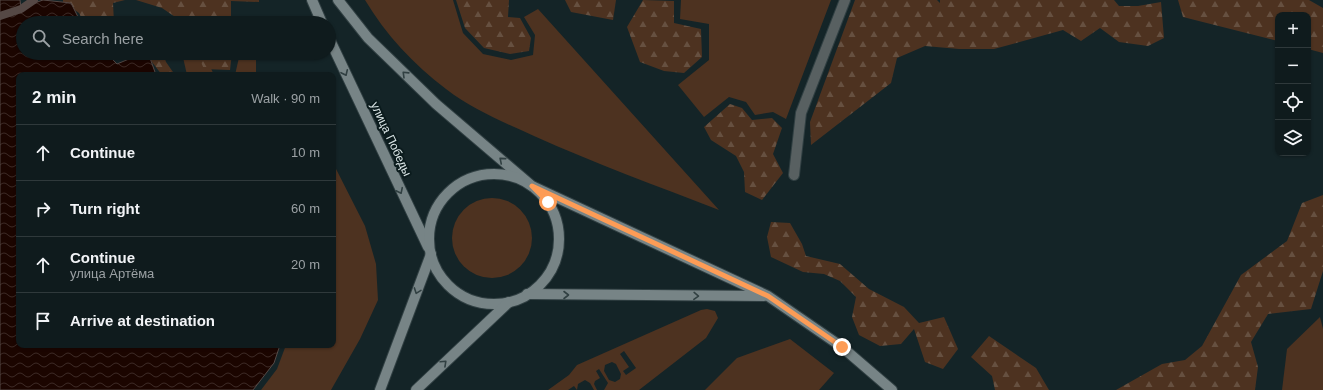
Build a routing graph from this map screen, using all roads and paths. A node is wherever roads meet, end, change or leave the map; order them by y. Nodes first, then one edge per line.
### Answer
1 (312, 0) edge
2 (338, 0) edge
3 (845, 0) edge
4 (319, 16) edge
5 (336, 53) edge
6 (794, 175) dead end
7 (532, 186) junction
8 (430, 252) junction
9 (527, 294) junction
10 (768, 296) junction
11 (509, 302) junction
12 (380, 390) edge
13 (416, 390) edge
14 (892, 390) edge

1 - 4 main road
7 -> 2 main road
3 - 6 street
5 -> 8 main road, улица Победы
7 - 8 main road
7 - 9 main road
7 - 10 main road
8 - 11 main road
8 -> 12 main road
9 -> 10 main road
9 - 11 main road
10 - 14 main road
13 -> 11 main road

